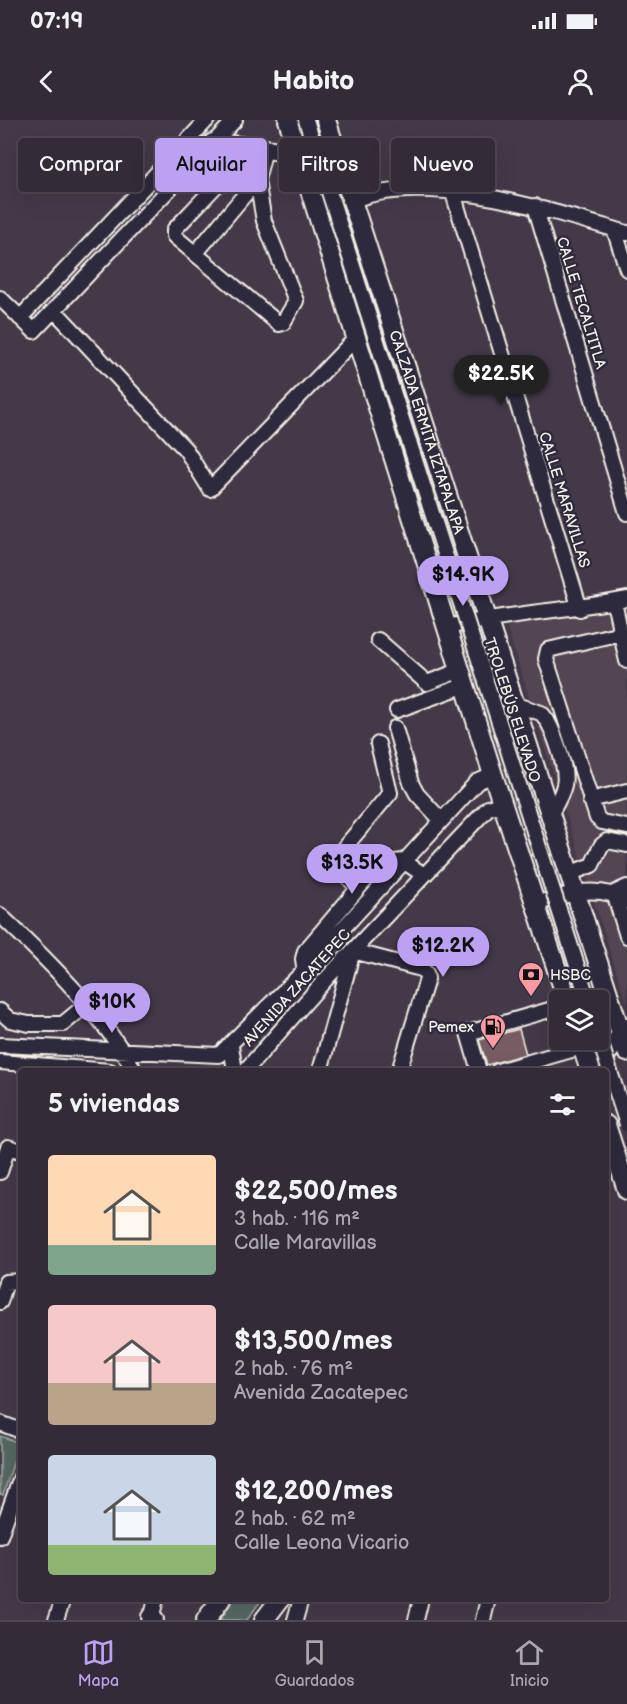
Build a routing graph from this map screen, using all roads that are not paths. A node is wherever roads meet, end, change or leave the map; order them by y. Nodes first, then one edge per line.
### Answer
1 (207, 120) edge
2 (235, 120) edge
3 (288, 120) edge
4 (306, 120) edge
5 (326, 120) edge
6 (196, 132) junction
7 (205, 138) edge
8 (218, 138) edge
9 (294, 138) edge
10 (166, 192) edge
11 (210, 192) edge
12 (247, 192) edge
13 (259, 192) edge
14 (311, 192) edge
15 (453, 193) junction
16 (351, 201) junction
17 (535, 206) junction
18 (621, 231) edge
19 (366, 244) junction
20 (195, 254) junction
21 (330, 254) junction
22 (627, 269) edge
23 (0, 298) edge
24 (54, 310) junction
25 (20, 318) junction
26 (356, 338) junction
27 (627, 513) edge
28 (621, 601) edge
29 (579, 609) junction
30 (486, 618) junction
31 (447, 627) junction
32 (621, 633) junction
33 (378, 640) dead end
34 (627, 661) edge
35 (463, 677) junction
36 (514, 704) junction
37 (397, 710) dead end
38 (395, 728) dead end
39 (571, 739) junction
40 (556, 742) junction
41 (378, 744) dead end
42 (493, 776) junction
43 (627, 791) edge
44 (590, 800) junction
45 (503, 803) junction
46 (550, 815) junction
47 (441, 820) junction
48 (627, 826) edge
49 (627, 845) edge
50 (403, 861) junction
51 (424, 875) junction
52 (572, 882) junction
53 (627, 887) edge
54 (358, 888) junction
55 (614, 893) junction
56 (627, 902) edge
57 (537, 904) junction
58 (1, 917) edge
59 (627, 936) edge
60 (353, 951) junction
61 (303, 972) junction
62 (326, 978) junction
63 (564, 990) edge
64 (585, 990) edge
65 (341, 998) junction
66 (87, 1004) junction
67 (549, 1009) edge
68 (0, 1011) edge
69 (625, 1038) edge
70 (0, 1045) edge
71 (231, 1046) junction
72 (560, 1050) edge
73 (583, 1050) edge
74 (603, 1050) edge
75 (123, 1051) junction
76 (0, 1062) edge
77 (73, 1068) edge
78 (133, 1068) edge
79 (235, 1068) edge
80 (247, 1068) edge
81 (321, 1068) edge
82 (400, 1068) edge
83 (477, 1068) edge
84 (507, 1068) edge
85 (589, 1068) edge
86 (597, 1068) edge
87 (609, 1068) edge
88 (609, 1069) edge
89 (627, 1103) edge
90 (609, 1124) edge
91 (627, 1124) edge
92 (609, 1136) edge
93 (15, 1149) edge
94 (0, 1172) edge
95 (627, 1190) edge
96 (3, 1280) edge
97 (18, 1281) edge
98 (0, 1302) edge
99 (0, 1424) edge
100 (18, 1430) edge
101 (18, 1485) edge
102 (0, 1536) edge
103 (62, 1602) edge
104 (219, 1602) edge
105 (277, 1602) edge
106 (300, 1602) edge
107 (420, 1602) edge
108 (487, 1602) edge
109 (56, 1620) edge
110 (206, 1620) edge
111 (264, 1620) edge
112 (295, 1620) edge
113 (416, 1620) edge
114 (483, 1620) edge

1 - 6 street
2 - 8 street
3 - 9 main road
4 - 64 street, TROLEBÚS ELEVADO, bridge
5 - 16 main road, CALZADA ERMITA IZTAPALAPA
6 - 7 street
6 - 25 street
10 - 24 street
11 - 20 street
12 - 20 street
13 - 20 street
14 - 21 main road
15 - 16 street
15 - 17 street
15 - 29 street, CALLE MARAVILLAS
16 - 19 main road, CALZADA ERMITA IZTAPALAPA
17 - 18 street
17 - 27 street, CALLE TECALTITLA
18 - 22 street
19 - 21 main road
19 - 30 main road, CALZADA ERMITA IZTAPALAPA
21 - 26 main road
23 - 25 street
24 - 25 street
24 - 26 street
26 - 31 main road
28 - 29 street
28 - 32 street
29 - 30 street
30 - 31 street
30 - 36 main road, CALZADA ERMITA IZTAPALAPA
31 - 35 main road
32 - 34 street
32 - 39 street
33 - 35 street
35 - 37 street
35 - 42 main road
36 - 40 street
36 - 46 main road, CALZADA ERMITA IZTAPALAPA
38 - 47 street
39 - 40 street
39 - 44 street
40 - 46 street
41 - 54 street
42 - 45 main road
42 - 47 street, AVENIDA ZACATEPEC
43 - 44 street
44 - 48 street
45 - 51 street, AVENIDA ZACATEPEC
45 - 57 main road
46 - 52 main road, CALZADA ERMITA IZTAPALAPA
47 - 50 street, AVENIDA ZACATEPEC
49 - 52 street
50 - 51 street
50 - 54 street
50 - 61 street, AVENIDA ZACATEPEC
51 - 60 street, AVENIDA ZACATEPEC
52 - 55 street
52 - 57 street
52 - 69 main road, CALZADA ERMITA IZTAPALAPA
53 - 55 street
54 - 61 street
55 - 56 street
55 - 59 street
57 - 63 main road
58 - 66 street
60 - 62 street, AVENIDA ZACATEPEC
60 - 65 street
60 - 82 street
61 - 62 street
61 - 71 street, AVENIDA ZACATEPEC
62 - 65 street
62 - 80 street, AVENIDA ZACATEPEC
65 - 81 street
66 - 68 street
66 - 75 street
67 - 83 street
69 - 86 main road
70 - 75 street
71 - 75 street
71 - 79 street, AVENIDA ZACATEPEC
72 - 84 street
73 - 85 main road
74 - 87 street, bridge
75 - 78 street
76 - 77 street
88 - 91 street, bridge
89 - 90 main road
92 - 95 main road
93 - 94 street
96 - 97 street
96 - 98 street
99 - 100 street
101 - 102 street
103 - 109 street
104 - 110 main road
105 - 111 main road
106 - 112 street
107 - 113 street
108 - 114 street

